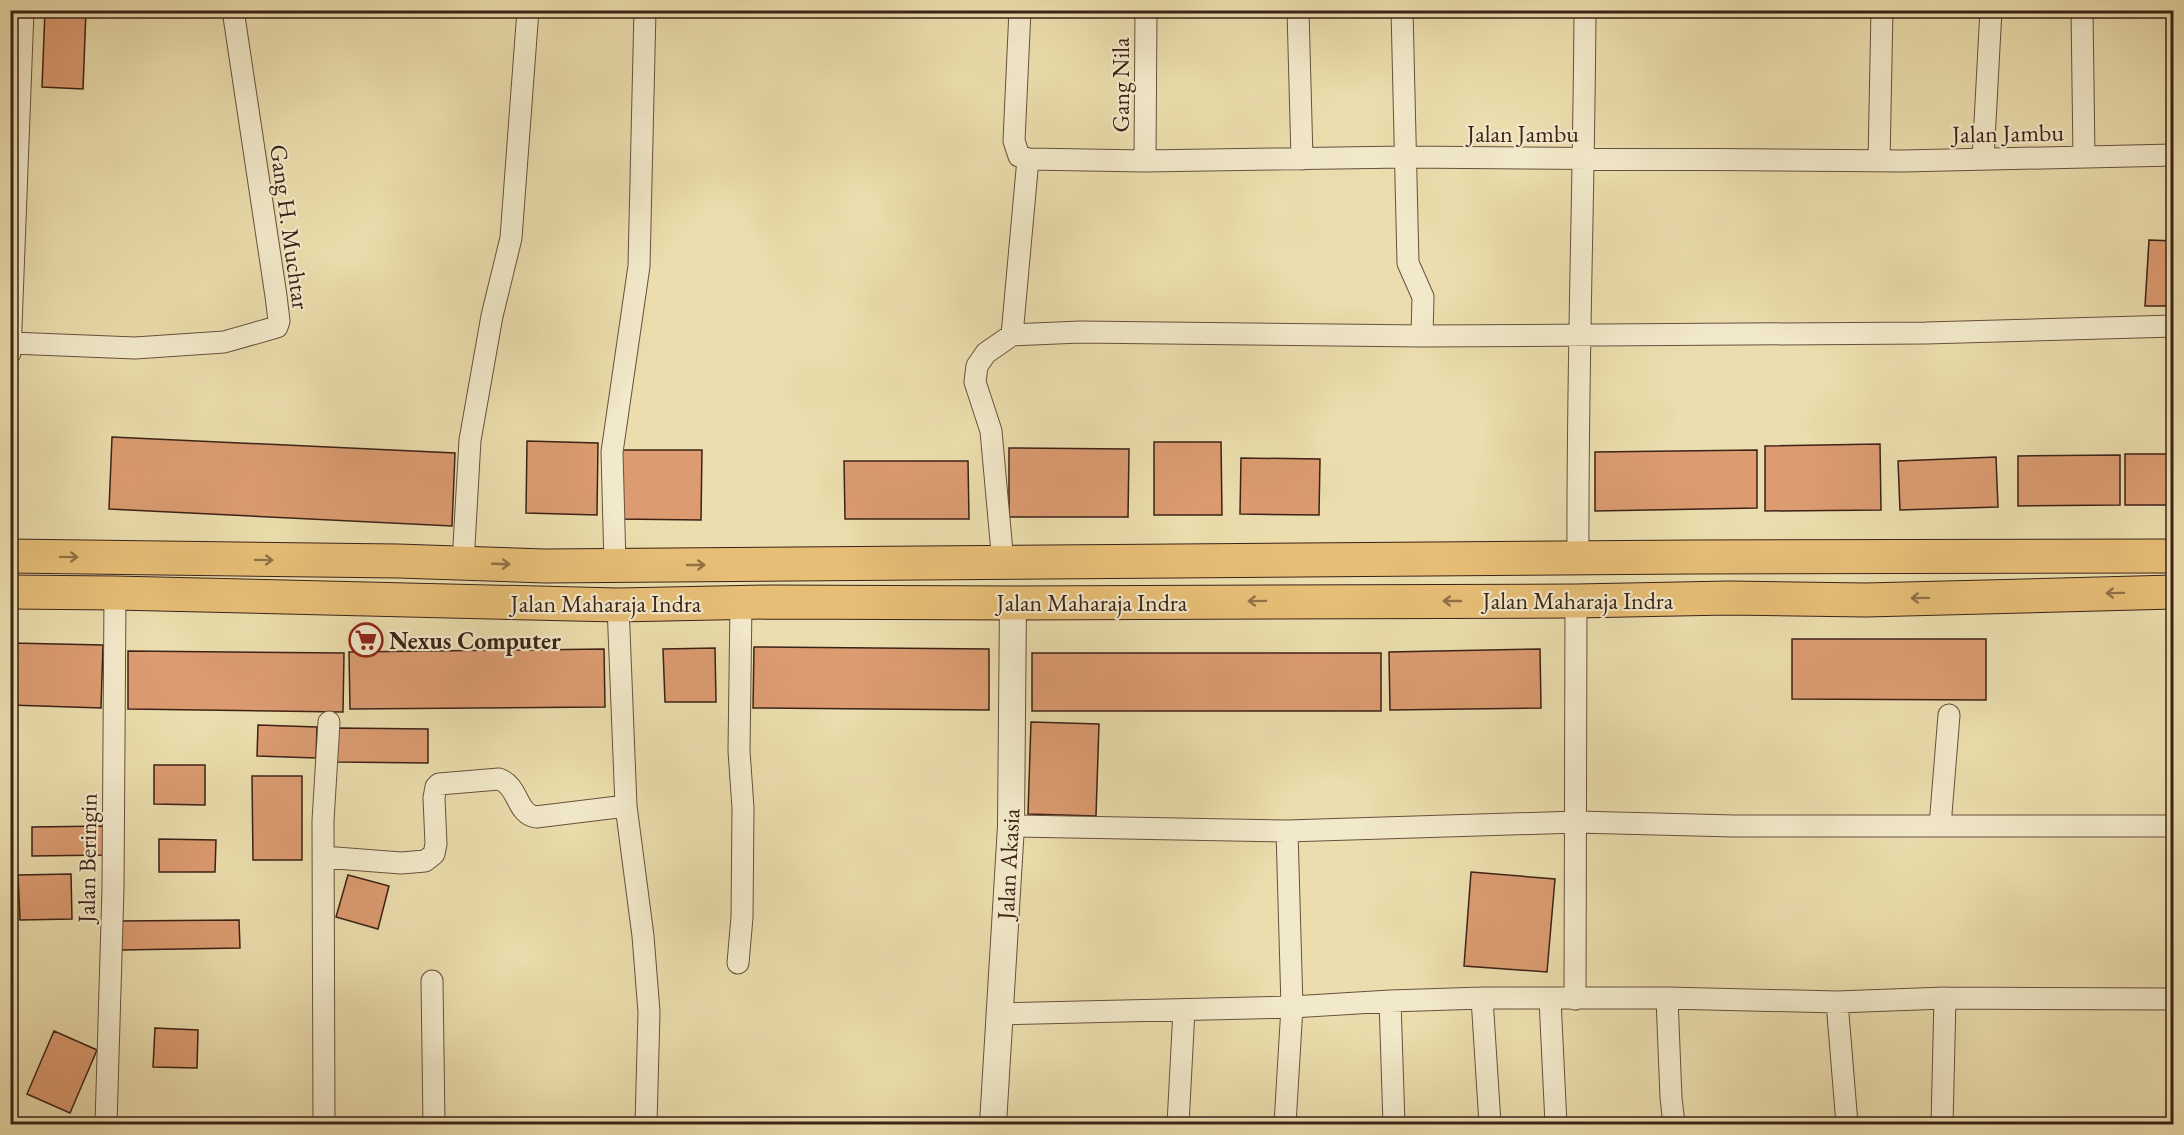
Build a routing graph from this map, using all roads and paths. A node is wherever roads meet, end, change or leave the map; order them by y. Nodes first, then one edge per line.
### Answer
1 (23, 10) edge
2 (233, 10) edge
3 (528, 10) edge
4 (645, 10) edge
5 (1020, 10) edge
6 (1146, 10) edge
7 (1298, 10) edge
8 (1402, 10) edge
9 (1585, 10) edge
10 (1882, 10) edge
11 (1991, 10) edge
12 (2082, 10) edge
13 (2174, 155) edge
14 (1405, 157) junction
15 (2084, 157) junction
16 (1028, 159) junction
17 (1302, 159) junction
18 (1584, 159) junction
19 (1983, 159) junction
20 (1145, 161) junction
21 (1879, 161) junction
22 (2174, 326) edge
23 (1016, 334) junction
24 (1580, 335) junction
25 (1422, 336) junction
26 (11, 343) edge
27 (10, 353) edge
28 (10, 556) edge
29 (2174, 556) edge
30 (1730, 557) junction
31 (1578, 558) junction
32 (398, 561) junction
33 (463, 563) junction
34 (1003, 563) junction
35 (615, 565) junction
36 (10, 592) edge
37 (115, 592) junction
38 (2174, 592) edge
39 (1729, 598) junction
40 (396, 600) junction
41 (1576, 601) junction
42 (741, 602) junction
43 (1013, 603) junction
44 (618, 605) junction
45 (1949, 714) dead end
46 (329, 722) dead end
47 (626, 806) junction
48 (1577, 822) junction
49 (1011, 826) junction
50 (1940, 826) junction
51 (2174, 826) edge
52 (1287, 831) junction
53 (323, 857) junction
54 (738, 963) dead end
55 (432, 981) dead end
56 (1482, 998) junction
57 (1667, 998) junction
58 (1945, 998) junction
59 (1550, 999) junction
60 (1575, 999) junction
61 (2174, 999) edge
62 (1390, 1001) junction
63 (1837, 1002) junction
64 (1292, 1007) junction
65 (1184, 1010) junction
66 (999, 1014) junction
67 (106, 1125) edge
68 (324, 1125) edge
69 (434, 1125) edge
70 (646, 1125) edge
71 (993, 1125) edge
72 (1178, 1125) edge
73 (1285, 1125) edge
74 (1394, 1125) edge
75 (1490, 1125) edge
76 (1556, 1125) edge
77 (1674, 1125) edge
78 (1847, 1125) edge
79 (1942, 1125) edge

1 - 26 street
2 - 26 street, Gang H. Muchtar
3 - 33 street
4 - 35 street
5 - 16 street
6 - 20 street, Gang Nila
7 - 17 street
8 - 14 street
9 - 18 street
10 - 21 street
11 - 19 street
12 - 15 street
13 - 15 street, Jalan Jambu
14 - 17 street, Jalan Jambu
14 - 18 street, Jalan Jambu
14 - 25 street
15 - 19 street, Jalan Jambu
16 - 20 street, Jalan Jambu
16 - 23 street
17 - 20 street, Jalan Jambu
18 - 21 street, Jalan Jambu
18 - 24 street
19 - 21 street, Jalan Jambu
22 - 24 street
23 - 25 street
23 - 34 street
24 - 25 street
24 - 31 street
26 - 27 street
28 -> 32 highway, Jalan Maharaja Indra
29 - 30 highway, Jalan Maharaja Indra
30 - 31 highway, Jalan Maharaja Indra
30 - 39 highway
31 - 34 highway, Jalan Maharaja Indra
32 - 33 highway, Jalan Maharaja Indra
32 - 40 highway
33 -> 35 highway, Jalan Maharaja Indra
35 -> 34 highway, Jalan Maharaja Indra
36 - 37 highway, Jalan Maharaja Indra
37 - 40 highway, Jalan Maharaja Indra
37 - 67 street, Jalan Beringin
38 -> 39 highway, Jalan Maharaja Indra
39 - 41 highway, Jalan Maharaja Indra
40 - 44 highway, Jalan Maharaja Indra
41 -> 43 highway, Jalan Maharaja Indra
41 - 48 street
42 - 43 highway, Jalan Maharaja Indra
42 - 44 highway, Jalan Maharaja Indra
42 - 54 street
43 - 49 street, Jalan Akasia
44 - 47 street
45 - 50 street
46 - 53 street
47 - 53 street
47 - 70 street
48 - 50 street
48 - 52 street
48 - 60 street
49 - 52 street
49 - 66 street, Jalan Akasia
50 - 51 street
52 - 64 street
53 - 68 street
55 - 69 street
56 - 59 street
56 - 62 street
56 - 75 street
57 - 60 street
57 - 63 street
57 - 77 street
58 - 61 street
58 - 63 street
58 - 79 street
59 - 60 street
59 - 76 street
62 - 64 street
62 - 74 street
63 - 78 street
64 - 65 street
64 - 73 street
65 - 66 street
65 - 72 street
66 - 71 street, Jalan Akasia

